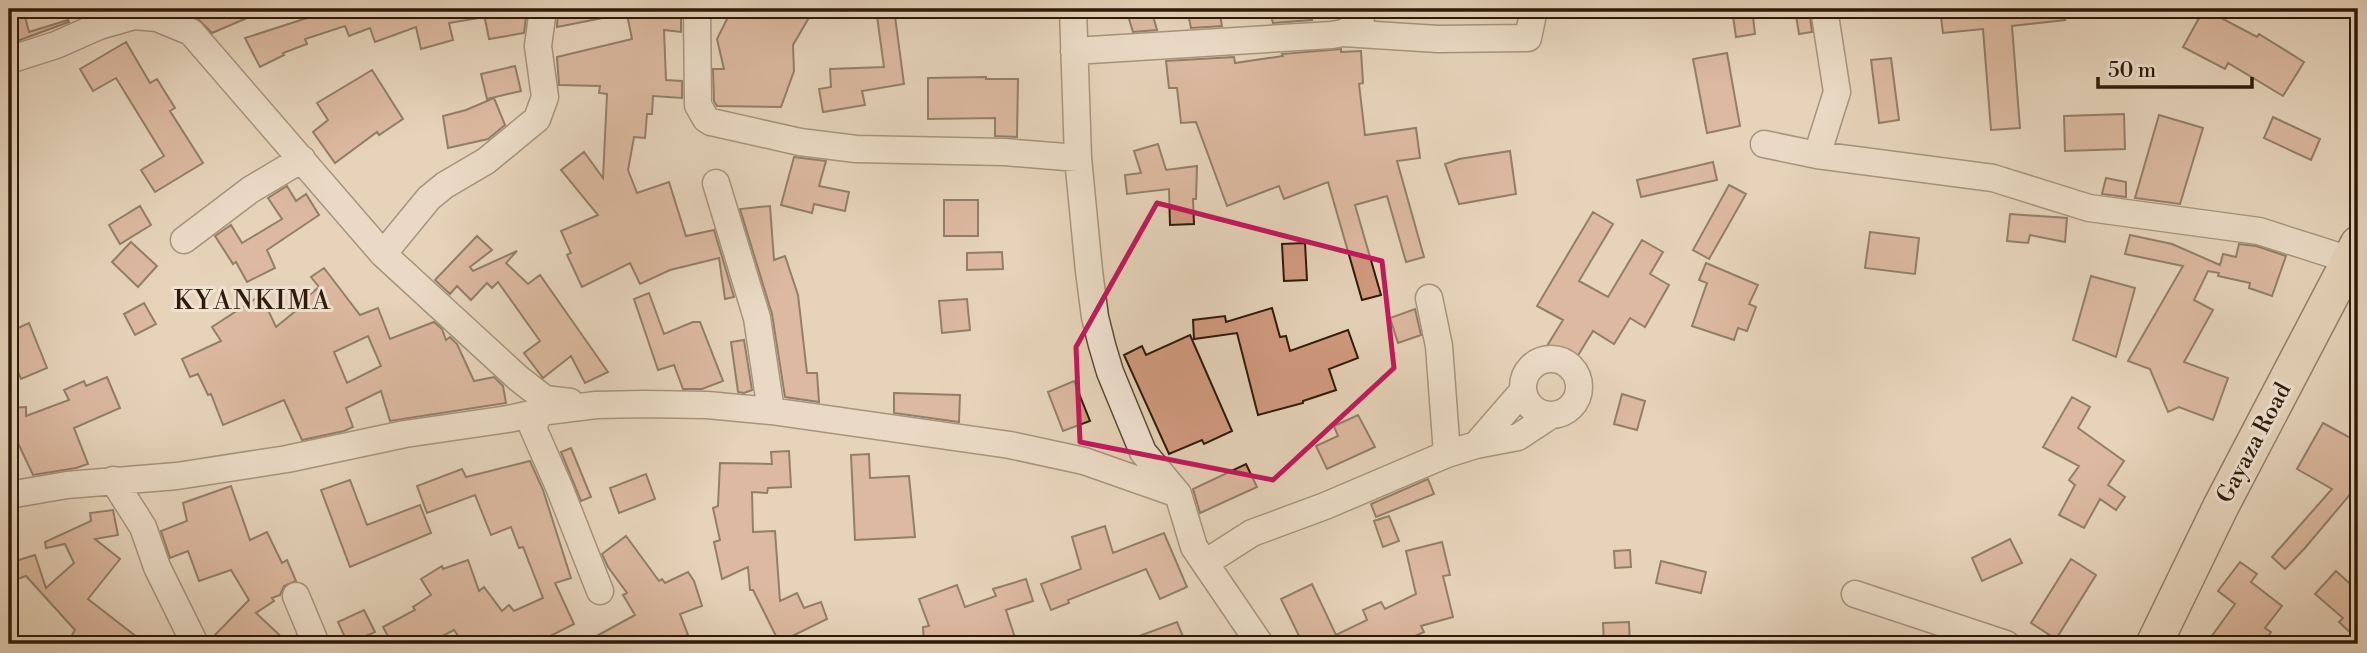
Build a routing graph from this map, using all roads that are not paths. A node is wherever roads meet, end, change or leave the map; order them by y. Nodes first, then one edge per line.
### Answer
1 (543, 9) edge
2 (697, 9) edge
3 (1073, 9) edge
4 (1359, 9) edge
5 (1534, 9) edge
6 (1824, 9) edge
7 (159, 13) edge
8 (1343, 33) junction
9 (1074, 51) junction
10 (9, 60) edge
11 (1764, 144) dead end
12 (1817, 155) junction
13 (1078, 158) junction
14 (302, 159) junction
15 (716, 183) dead end
16 (184, 240) dead end
17 (2354, 252) edge
18 (383, 254) junction
19 (1429, 298) dead end
20 (1522, 392) junction
21 (543, 405) junction
22 (771, 411) junction
23 (1550, 416) junction
24 (1476, 445) junction
25 (1447, 454) junction
26 (113, 480) junction
27 (1178, 494) junction
28 (9, 495) edge
29 (1205, 563) junction
30 (600, 591) dead end
31 (1855, 594) dead end
32 (296, 596) dead end
33 (195, 644) edge
34 (316, 644) edge
35 (1260, 644) edge
36 (2006, 644) edge
37 (2154, 644) edge

1 - 18 street
2 - 13 street
3 - 9 street
4 - 8 street
5 - 8 street
6 - 12 street
7 - 10 street
7 - 14 street
8 - 9 street
9 - 13 street
11 - 12 street
12 - 17 street
13 - 27 street
14 - 16 street
14 - 18 street
15 - 22 street
17 - 37 main road, Gayaza Road
18 - 21 street
19 - 25 street
20 - 23 street
20 - 23 street
20 - 24 street
21 - 22 street
21 - 26 street
21 - 30 street
22 - 27 street
23 - 24 street
24 - 25 street
25 - 29 street
26 - 28 street
26 - 33 street
27 - 29 street
29 - 35 street
31 - 36 street
32 - 34 street

